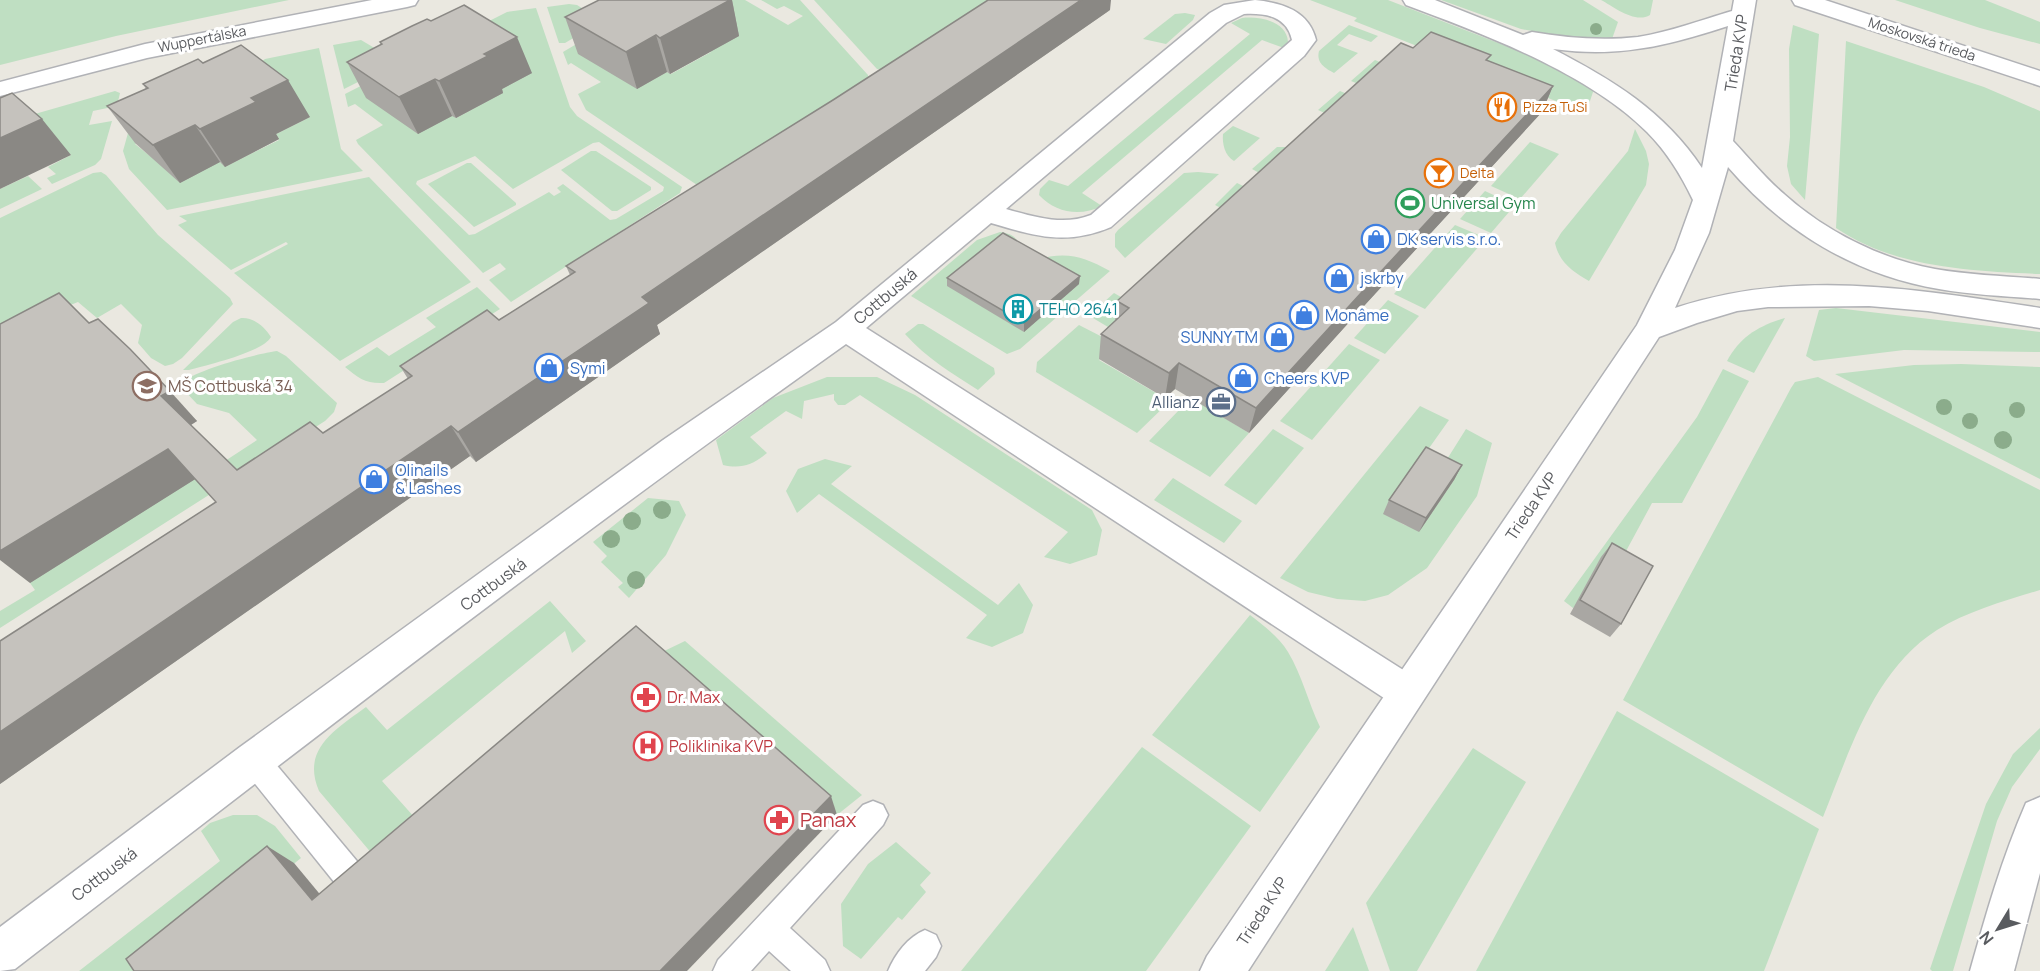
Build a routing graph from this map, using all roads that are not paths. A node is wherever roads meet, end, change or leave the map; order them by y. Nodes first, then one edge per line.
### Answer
1 (407, 0) edge
2 (1414, 0) edge
3 (1803, 0) edge
4 (1743, 8) edge
5 (1507, 34) junction
6 (2040, 79) edge
7 (0, 88) edge
8 (1720, 142) junction
9 (1707, 200) junction
10 (985, 212) junction
11 (2040, 289) edge
12 (2040, 318) edge
13 (846, 329) junction
14 (1649, 330) junction
15 (1406, 692) junction
16 (254, 760) junction
17 (873, 815) dead end
18 (2040, 818) edge
19 (350, 877) edge
20 (768, 929) junction
21 (925, 946) dead end
22 (0, 954) edge
23 (729, 971) edge
24 (814, 971) edge
25 (904, 971) edge
26 (1222, 971) edge
27 (1992, 971) edge

1 - 7 street, Wuppertálska
2 - 5 street
3 - 6 street, Moskovská trieda
4 - 5 street
4 - 8 street, Trieda KVP
5 - 9 street
8 - 9 street, Trieda KVP
8 - 11 street
9 - 14 street, Trieda KVP
10 - 10 street, Cottbuská
10 - 13 street, Cottbuská
12 - 14 street
13 - 15 street
13 - 16 street, Cottbuská
14 - 15 street, Trieda KVP
15 - 26 street, Trieda KVP
16 - 19 lane
16 - 22 street, Cottbuská
17 - 20 lane
18 - 27 street
20 - 23 lane
20 - 24 lane
21 - 25 lane

